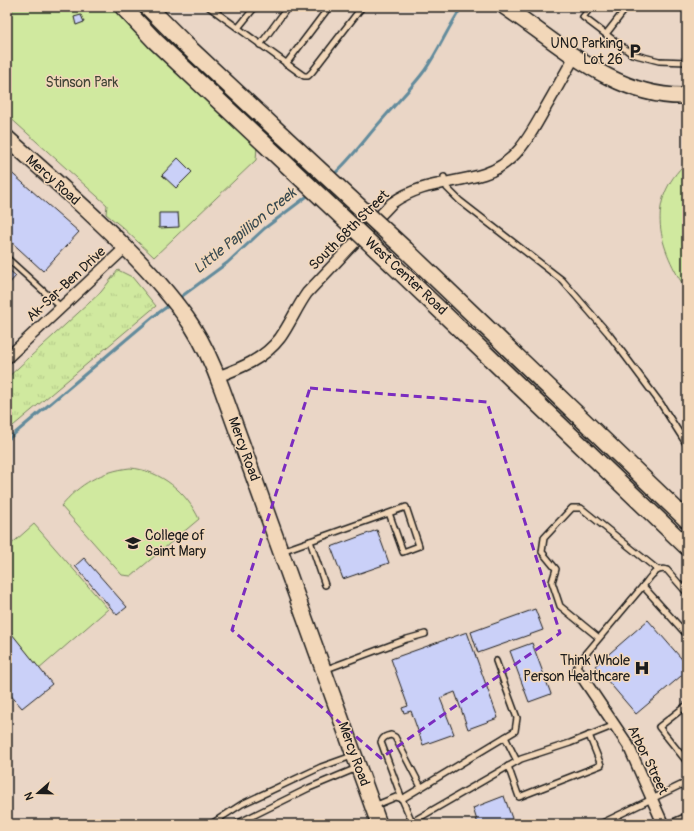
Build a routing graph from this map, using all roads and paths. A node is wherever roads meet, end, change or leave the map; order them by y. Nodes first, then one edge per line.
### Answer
1 (123, 7) edge
2 (148, 7) edge
3 (211, 7) edge
4 (255, 7) edge
5 (288, 7) edge
6 (329, 7) edge
7 (362, 7) edge
8 (505, 7) edge
9 (591, 7) edge
10 (627, 7) edge
11 (238, 28) junction
12 (606, 34) junction
13 (260, 45) junction
14 (575, 56) junction
15 (687, 62) edge
16 (286, 64) junction
17 (687, 96) edge
18 (7, 138) edge
19 (445, 180) junction
20 (126, 247) junction
21 (7, 258) edge
22 (62, 308) junction
23 (7, 358) edge
24 (218, 377) junction
25 (687, 445) edge
26 (389, 513) junction
27 (687, 520) edge
28 (310, 541) junction
29 (687, 547) edge
30 (281, 551) junction
31 (658, 570) junction
32 (325, 585) dead end
33 (643, 586) junction
34 (687, 593) edge
35 (425, 634) dead end
36 (687, 635) edge
37 (599, 638) junction
38 (496, 661) dead end
39 (324, 670) junction
40 (578, 671) joint
41 (687, 705) edge
42 (615, 725) junction
43 (589, 735) junction
44 (505, 737) junction
45 (357, 761) junction
46 (517, 761) junction
47 (687, 762) edge
48 (508, 766) junction
49 (687, 782) edge
50 (421, 787) junction
51 (402, 799) junction
52 (652, 799) junction
53 (373, 806) junction
54 (687, 816) edge
55 (413, 823) edge
56 (211, 824) edge
57 (236, 824) edge
58 (379, 824) edge
59 (600, 824) edge
60 (663, 824) edge
61 (669, 824) edge

1 - 29 main road, West Center Road, bridge
2 - 27 main road, West Center Road, bridge
3 - 11 lane
4 - 11 lane
5 - 13 lane
6 - 16 lane
7 - 16 lane
8 - 14 main road
9 - 12 lane
10 - 12 lane
11 - 13 lane
12 - 15 lane
13 - 16 lane
14 - 17 main road
14 - 19 street, South 68th Street
18 - 20 main road, Mercy Road
19 - 24 street, South 68th Street
19 - 25 lane
20 - 22 street, Ak-Sar-Ben Drive
20 - 24 main road, Mercy Road
21 - 22 lane
22 - 23 street, Ak-Sar-Ben Drive
24 - 30 main road, Mercy Road
26 - 26 lane
26 - 28 lane
28 - 30 lane
28 - 32 lane
30 - 39 main road, Mercy Road
31 - 33 lane
31 - 34 lane
31 - 37 lane
33 - 36 lane
33 - 37 lane
35 - 39 lane
37 - 40 lane
38 - 44 lane
39 - 45 main road, Mercy Road
40 - 42 street, Arbor Street
41 - 47 lane
42 - 43 lane
42 - 52 street, Arbor Street
43 - 46 lane
43 - 48 lane
44 - 46 lane
44 - 50 lane
45 - 53 main road, Mercy Road
45 - 56 lane
45 - 57 lane
46 - 48 lane
48 - 55 lane
49 - 52 lane
50 - 51 lane
50 - 51 lane
51 - 53 lane
51 - 55 lane
52 - 59 lane
52 - 60 street, Arbor Street
53 - 58 main road, Mercy Road
54 - 61 lane

